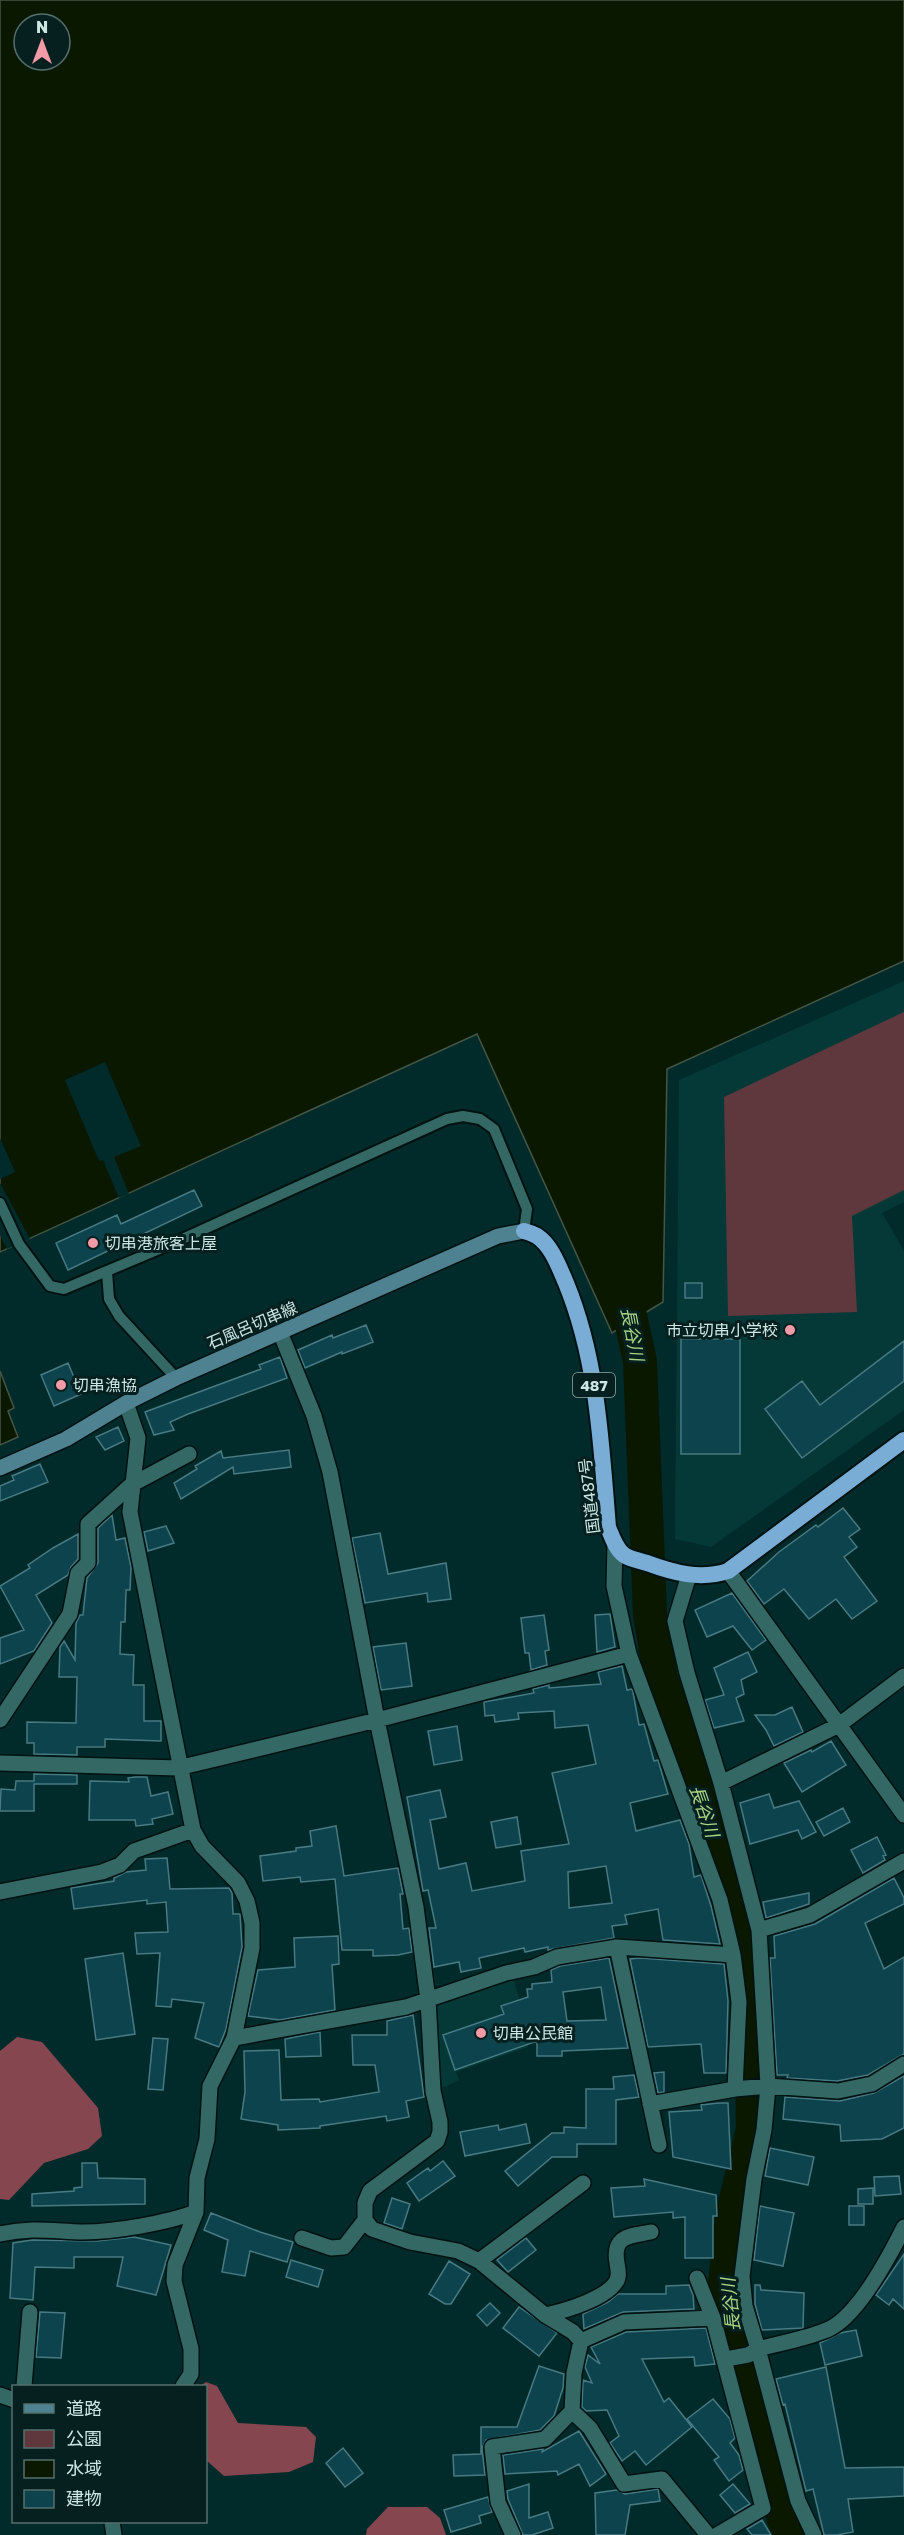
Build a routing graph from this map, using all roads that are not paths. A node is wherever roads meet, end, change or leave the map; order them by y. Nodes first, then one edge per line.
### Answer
1 (0, 1203) edge
2 (524, 1231) junction
3 (107, 1272) junction
4 (280, 1332) junction
5 (176, 1377) junction
6 (126, 1403) junction
7 (904, 1440) edge
8 (189, 1454) dead end
9 (0, 1468) edge
10 (131, 1485) junction
11 (619, 1550) junction
12 (728, 1571) junction
13 (689, 1575) junction
14 (629, 1654) junction
15 (904, 1676) edge
16 (0, 1719) edge
17 (377, 1720) junction
18 (839, 1725) junction
19 (0, 1762) edge
20 (178, 1767) junction
21 (721, 1783) junction
22 (904, 1815) edge
23 (193, 1830) junction
24 (904, 1861) edge
25 (0, 1892) edge
26 (759, 1930) junction
27 (617, 1947) junction
28 (733, 1955) junction
29 (428, 2000) junction
30 (234, 2038) junction
31 (904, 2064) edge
32 (764, 2086) junction
33 (739, 2089) junction
34 (650, 2104) junction
35 (659, 2145) dead end
36 (583, 2183) dead end
37 (196, 2212) junction
38 (365, 2220) junction
39 (904, 2227) edge
40 (651, 2232) dead end
41 (0, 2234) edge
42 (302, 2238) dead end
43 (479, 2261) junction
44 (697, 2278) dead end
45 (30, 2312) dead end
46 (545, 2315) junction
47 (713, 2318) junction
48 (581, 2341) junction
49 (758, 2349) junction
50 (726, 2359) junction
51 (24, 2385) edge
52 (184, 2385) edge
53 (572, 2411) junction
54 (513, 2535) edge
55 (708, 2535) edge
56 (717, 2535) edge
57 (814, 2535) edge

1 - 3 lane
2 - 3 lane
2 - 4 main road, 石風呂切串線
2 - 11 highway, 国道487号 / 487
3 - 5 lane
4 - 5 main road, 石風呂切串線
4 - 17 street
5 - 6 main road, 石風呂切串線
6 - 9 main road, 石風呂切串線
6 - 10 street
7 - 12 highway
8 - 10 street
10 - 16 street
10 - 20 street
11 - 13 highway
11 - 14 street
12 - 13 highway
12 - 18 street
13 - 21 street
14 - 17 street
14 - 28 street
15 - 18 street
17 - 20 street
17 - 29 street
18 - 21 street
18 - 22 street
19 - 20 street
20 - 23 street
21 - 26 street
23 - 25 street
23 - 30 street
24 - 26 street
26 - 32 street
27 - 28 street
27 - 29 street
27 - 34 street
28 - 33 street
29 - 30 street
29 - 38 street
30 - 37 street
31 - 32 street
32 - 33 street
32 - 49 street
33 - 34 street
34 - 35 street
36 - 43 street
37 - 41 street
37 - 52 street
38 - 42 street
38 - 43 street
39 - 49 street
40 - 46 street
43 - 46 street
44 - 47 street
45 - 51 street
46 - 48 street
47 - 48 street
47 - 50 street
48 - 53 street
49 - 50 street
49 - 57 street
50 - 56 street
53 - 54 street
53 - 55 street

